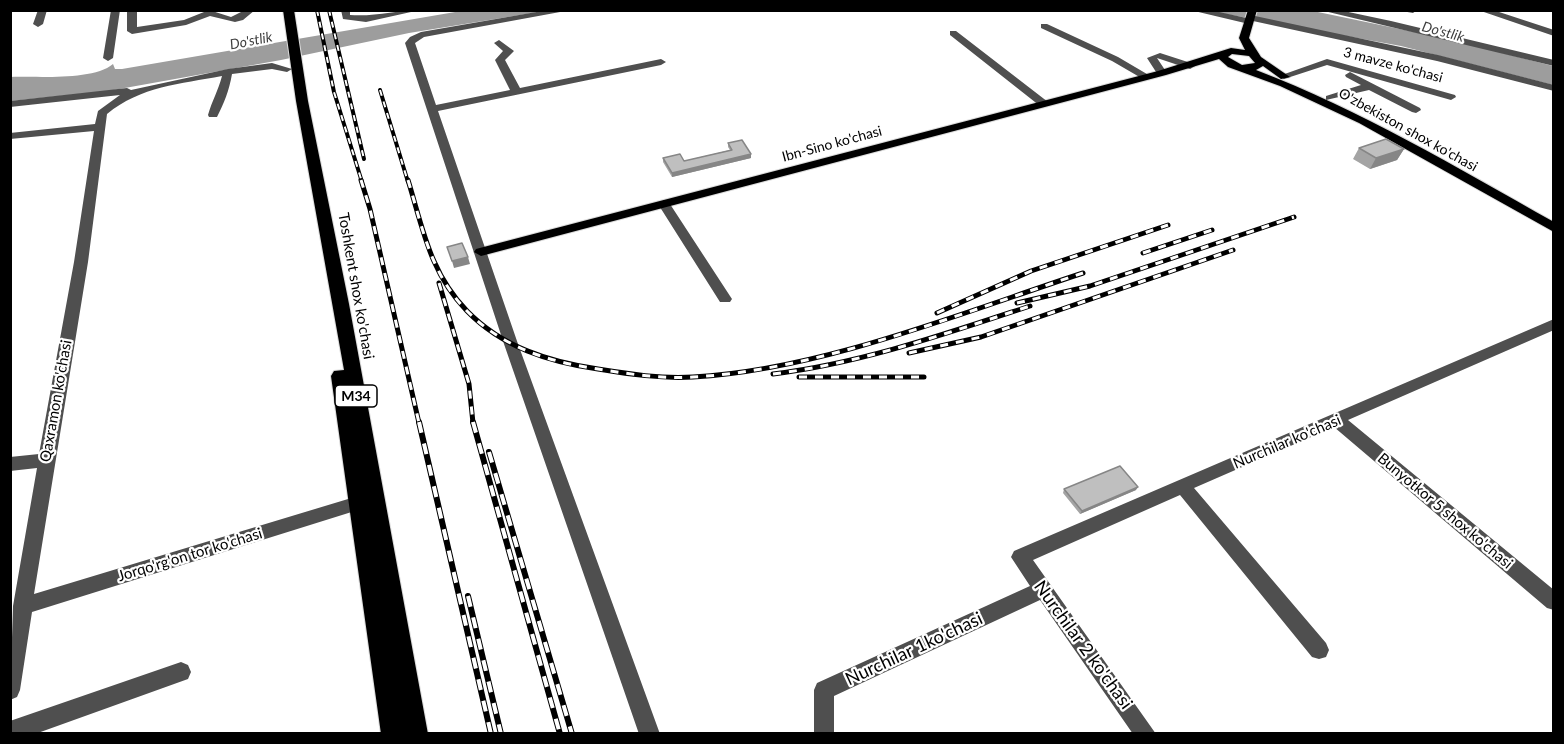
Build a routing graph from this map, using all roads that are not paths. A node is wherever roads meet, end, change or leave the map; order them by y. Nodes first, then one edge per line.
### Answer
1 (43, 10) edge
2 (116, 10) edge
3 (132, 10) edge
4 (251, 10) edge
5 (278, 10) edge
6 (288, 10) edge
7 (416, 10) edge
8 (567, 10) edge
9 (1194, 10) edge
10 (1324, 10) edge
11 (1400, 10) edge
12 (1413, 10) edge
13 (1482, 10) edge
14 (346, 14) edge
15 (1252, 17) edge
16 (38, 24) dead end
17 (1044, 26) dead end
18 (953, 33) dead end
19 (1554, 33) edge
20 (288, 37) junction
21 (1244, 38) junction
22 (499, 43) dead end
23 (1225, 53) junction
24 (1256, 57) junction
25 (108, 58) dead end
26 (661, 62) dead end
27 (1327, 62) junction
28 (290, 63) junction
29 (1554, 63) edge
30 (1190, 66) junction
31 (1239, 67) junction
32 (228, 72) junction
33 (1162, 73) junction
34 (1284, 76) junction
35 (1147, 77) junction
36 (1370, 86) junction
37 (141, 88) junction
38 (1554, 88) edge
39 (516, 91) junction
40 (1451, 97) dead end
41 (1330, 98) junction
42 (10, 104) edge
43 (1044, 104) junction
44 (433, 109) junction
45 (1416, 110) dead end
46 (213, 115) dead end
47 (102, 120) junction
48 (10, 136) edge
49 (664, 204) junction
50 (1554, 221) edge
51 (1554, 228) edge
52 (481, 252) junction
53 (725, 299) dead end
54 (1554, 324) edge
55 (347, 381) junction
56 (1337, 420) junction
57 (46, 460) junction
58 (10, 464) edge
59 (1183, 487) junction
60 (358, 503) junction
61 (1020, 557) joint
62 (1043, 589) junction
63 (1554, 602) edge
64 (22, 606) junction
65 (1319, 651) dead end
66 (181, 672) dead end
67 (10, 690) edge
68 (10, 732) edge
69 (394, 734) edge
70 (416, 734) edge
71 (650, 734) edge
72 (824, 734) edge
73 (1146, 734) edge

1 - 16 street
2 - 25 street
3 - 4 street
5 - 20 highway
6 - 20 highway
7 - 14 street
8 - 44 street
9 - 15 street
10 - 29 street
11 - 12 street
13 - 19 street
15 - 21 main road
15 - 38 street
17 - 35 street
18 - 43 street
20 - 28 highway, Toshkent shox ko'chasi
21 - 23 main road
21 - 24 main road
22 - 39 street
23 - 24 main road
23 - 30 main road
23 - 31 main road
24 - 31 main road
24 - 34 main road, O'zbekiston shox ko'chasi
26 - 39 street
27 - 34 street, 3 mavze ko'chasi
27 - 36 street, 3 mavze ko'chasi
27 - 40 street, 3 mavze ko'chasi
28 - 32 street
28 - 55 highway, Toshkent shox ko'chasi / M34
30 - 31 main road
30 - 33 main road, Ibn-Sino ko'chasi
30 - 33 street
31 - 51 main road, O'zbekiston shox ko'chasi
32 - 37 street
32 - 46 street
33 - 35 main road, Ibn-Sino ko'chasi
34 - 41 main road, O'zbekiston shox ko'chasi
35 - 43 main road, Ibn-Sino ko'chasi
36 - 41 street, 3 mavze ko'chasi
36 - 45 street, 3 mavze ko'chasi
37 - 42 street
37 - 47 street
39 - 44 street
41 - 50 main road, O'zbekiston shox ko'chasi
43 - 49 main road, Ibn-Sino ko'chasi
44 - 52 street
47 - 48 street
47 - 57 street, Qaxramon ko'chasi
49 - 52 main road, Ibn-Sino ko'chasi
49 - 53 street
52 - 71 street
54 - 56 street, Nurchilar ko'chasi
55 - 60 highway, Toshkent shox ko'chasi / M34
55 - 70 highway, Toshkent shox ko'chasi / M34
56 - 59 street, Nurchilar ko'chasi
56 - 63 street, Bunyotkor 5 shox ko'chasi
57 - 58 street
57 - 64 street, Qaxramon ko'chasi
59 - 61 street, Nurchilar ko'chasi
59 - 65 street
60 - 64 street, Jorqo'rg'on tor ko'chasi
60 - 69 highway, Toshkent shox ko'chasi / M34
61 - 62 street, Nurchilar 2 ko'chasi
62 - 72 street, Nurchilar 1ko'chasi
62 - 73 street, Nurchilar 2 ko'chasi
64 - 67 street, Qaxramon ko'chasi
66 - 68 street

